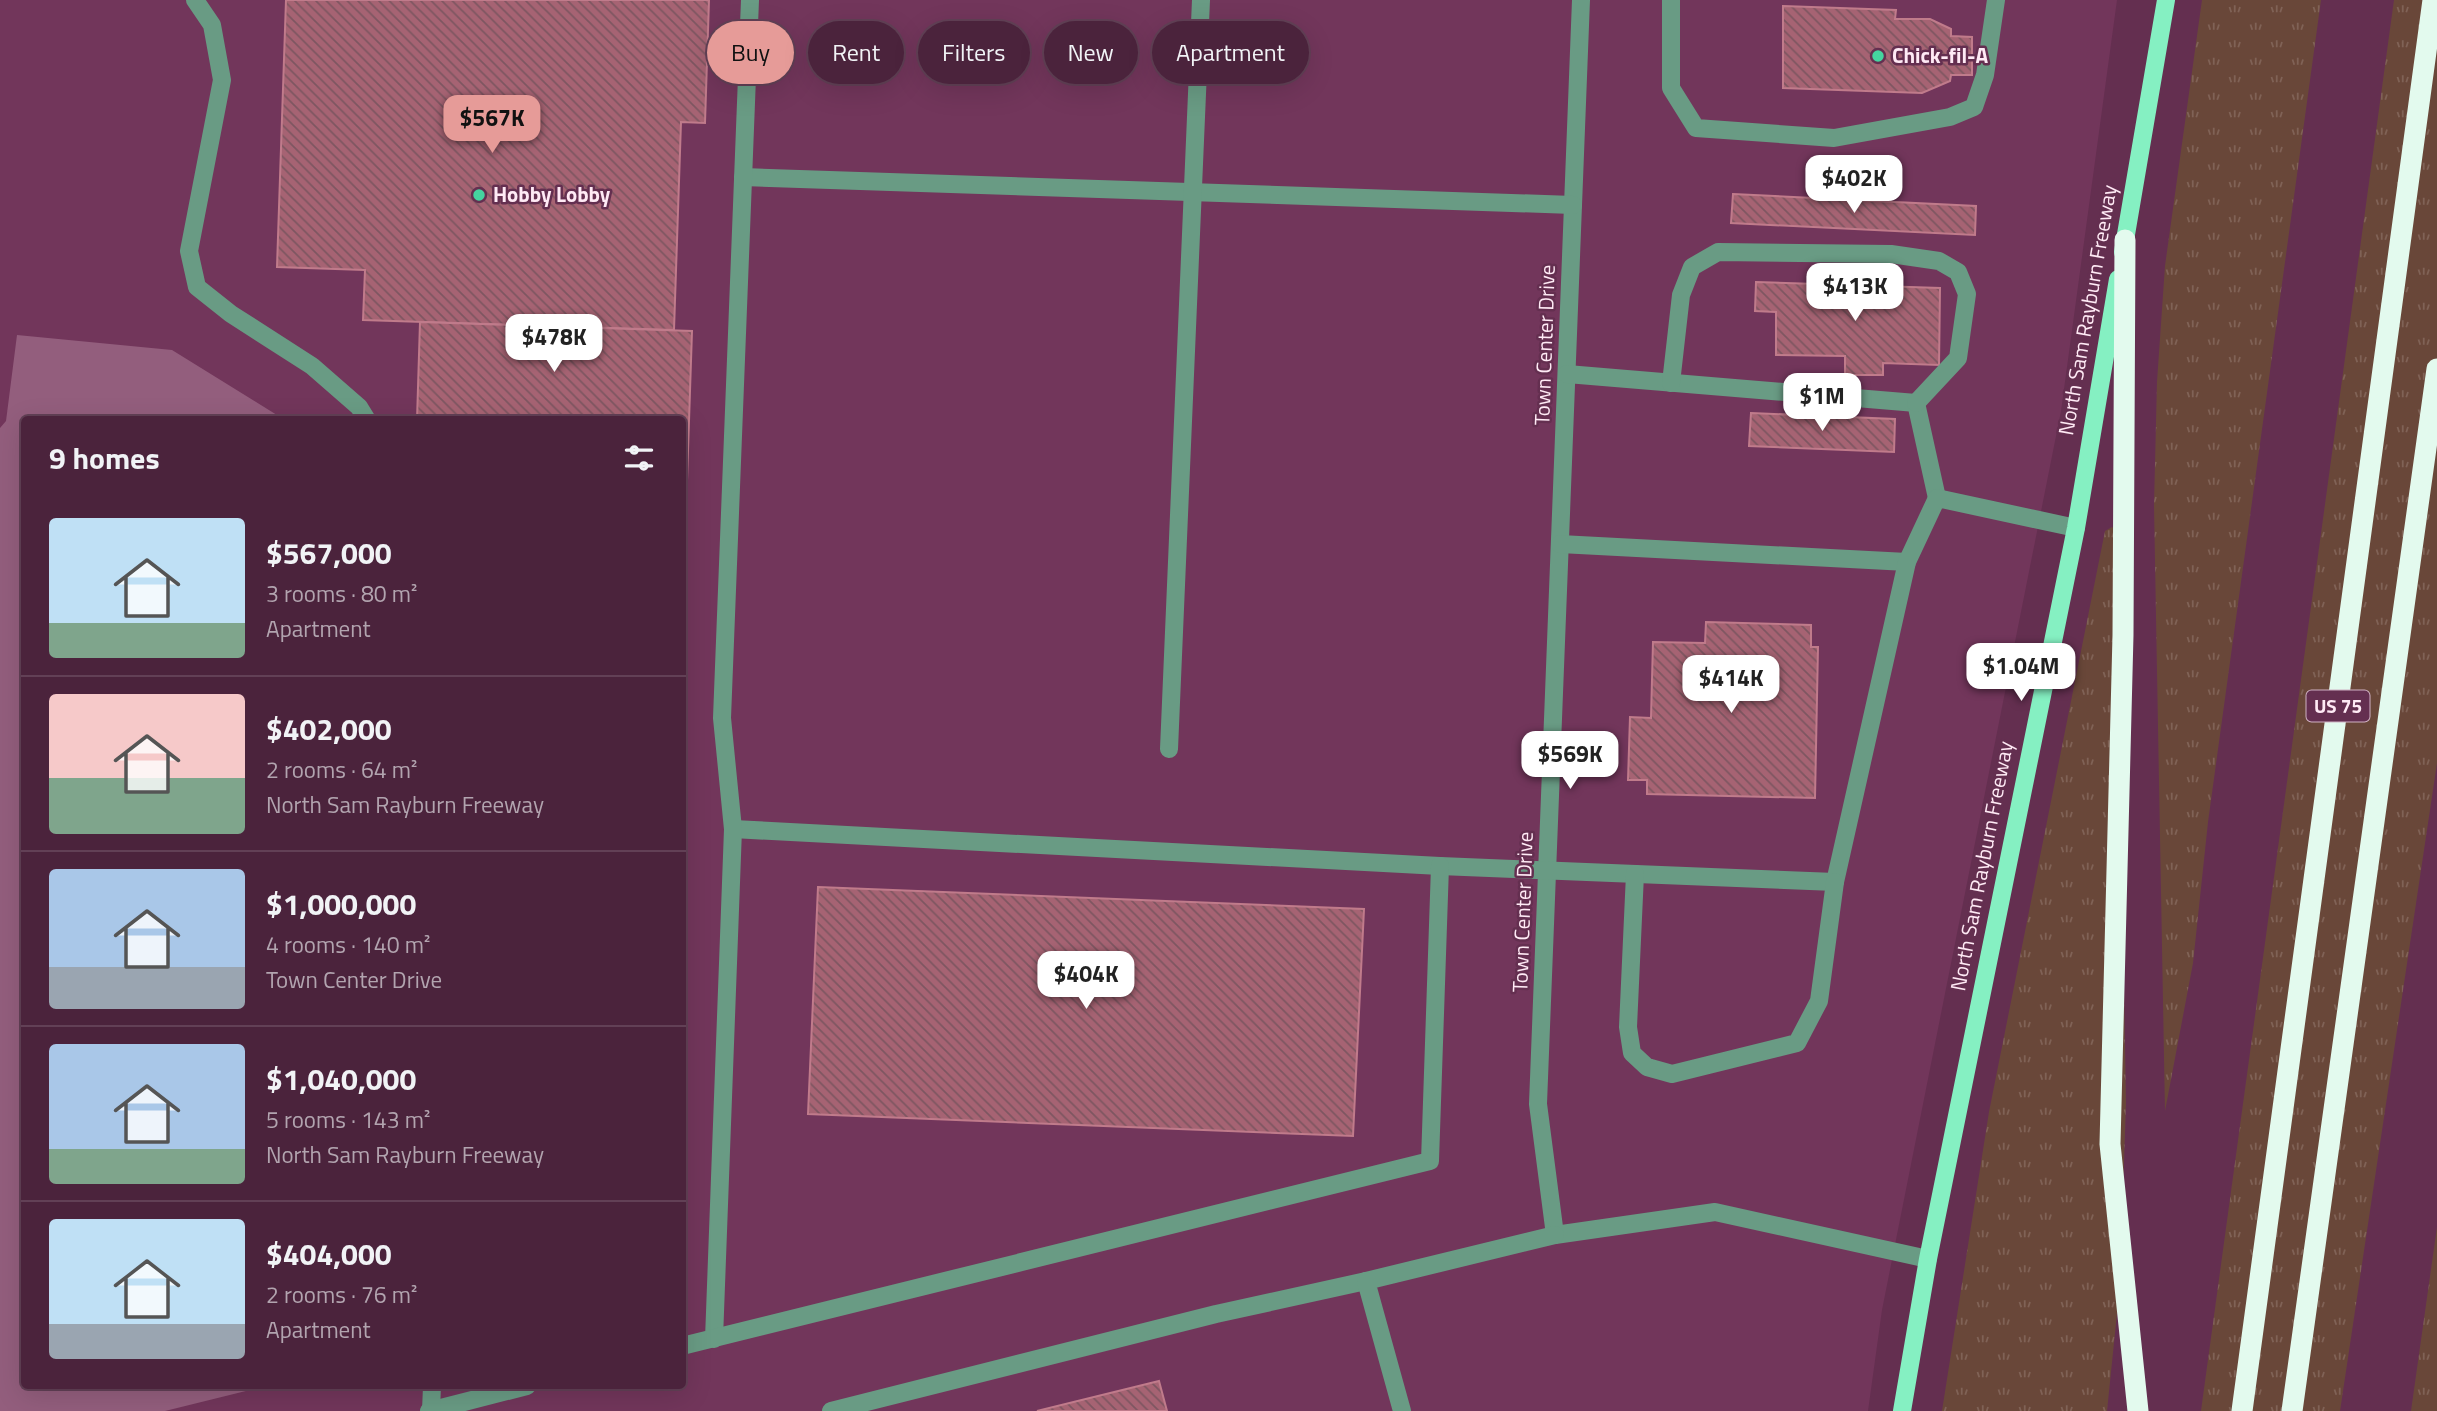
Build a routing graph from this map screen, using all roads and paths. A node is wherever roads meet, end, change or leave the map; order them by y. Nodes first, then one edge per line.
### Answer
1 (195, 0) edge
2 (750, 0) edge
3 (1201, 0) edge
4 (1581, 0) edge
5 (1671, 0) edge
6 (1996, 0) edge
7 (2166, 0) edge
8 (2433, 0) edge
9 (743, 177) junction
10 (1193, 191) junction
11 (1573, 205) junction
12 (2125, 240) junction
13 (2437, 369) edge
14 (1567, 374) junction
15 (1671, 383) junction
16 (1916, 403) junction
17 (365, 416) edge
18 (1937, 498) junction
19 (2076, 528) junction
20 (1560, 544) junction
21 (1907, 562) junction
22 (1169, 749) dead end
23 (733, 829) junction
24 (1440, 866) junction
25 (1547, 871) junction
26 (1635, 874) junction
27 (1835, 881) junction
28 (1555, 1235) junction
29 (1928, 1259) junction
30 (1366, 1281) junction
31 (714, 1339) junction
32 (686, 1345) edge
33 (432, 1389) edge
34 (515, 1389) edge
35 (430, 1411) edge
36 (831, 1411) edge
37 (1402, 1411) edge
38 (1902, 1411) edge
39 (2138, 1411) edge
40 (2242, 1411) edge
41 (2292, 1411) edge

1 - 17 street
2 - 9 street
3 - 10 street
4 - 11 street, Town Center Drive
5 - 6 street
7 - 12 main road, North Sam Rayburn Freeway
8 - 40 highway, US 75
9 - 10 street
9 - 23 street
10 - 11 street
10 - 22 street
11 - 14 street, Town Center Drive
12 - 19 main road, North Sam Rayburn Freeway
12 - 39 highway
13 - 41 highway, US 75
14 - 15 street
14 - 20 street, Town Center Drive
15 - 16 street
15 - 16 street
16 - 18 street
18 - 19 street
18 - 21 street
19 - 29 main road, North Sam Rayburn Freeway
20 - 21 street
20 - 25 street, Town Center Drive
21 - 27 street
23 - 24 street
23 - 31 street
24 - 25 street
24 - 31 street
25 - 26 street
25 - 28 street, Town Center Drive
26 - 27 street
26 - 27 street
28 - 29 street
28 - 30 street
29 - 38 main road, North Sam Rayburn Freeway
30 - 36 street
30 - 37 street
31 - 32 street
33 - 35 street
34 - 35 street

